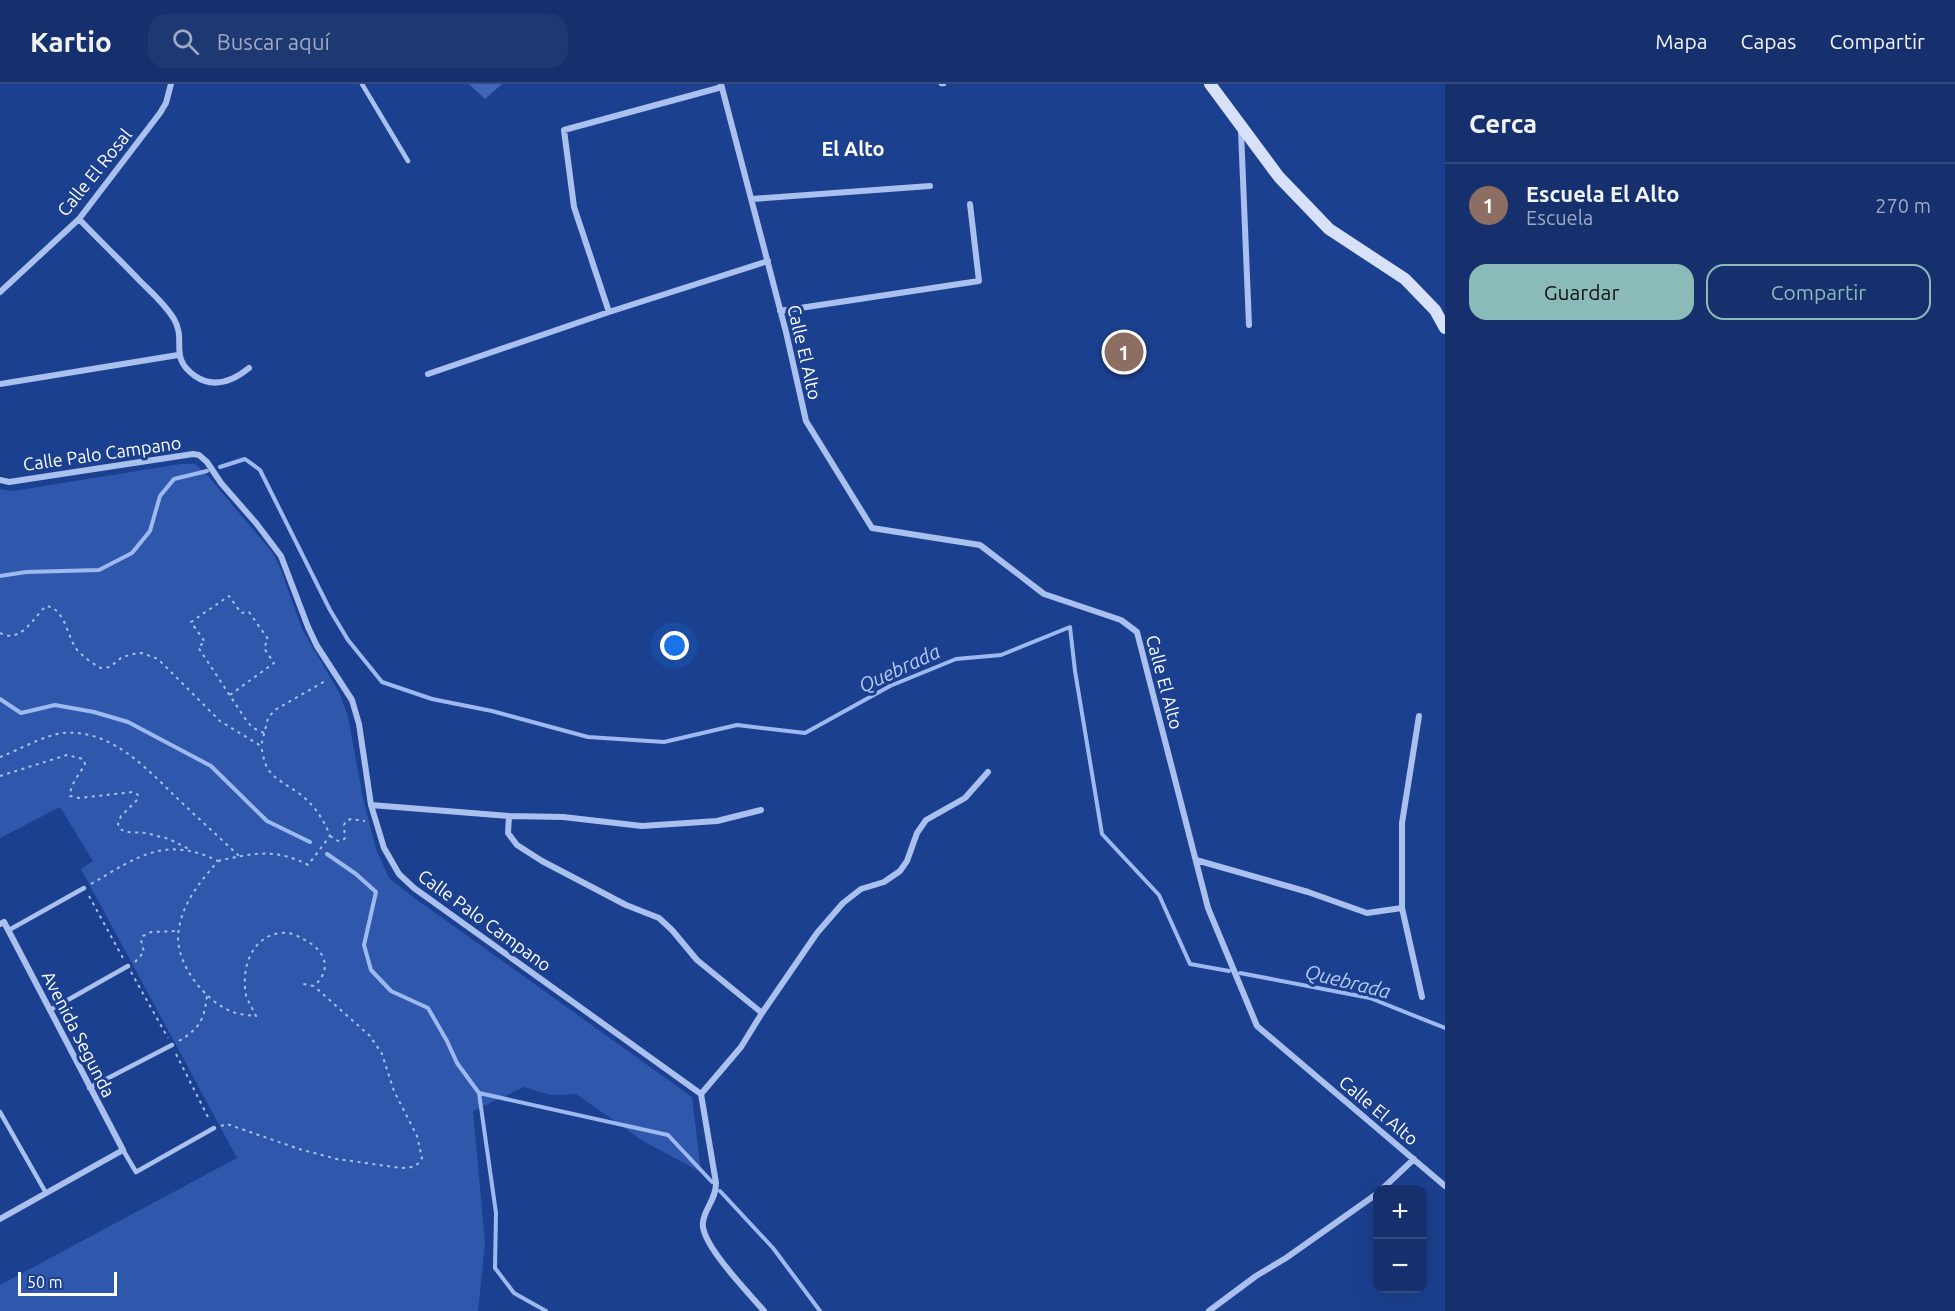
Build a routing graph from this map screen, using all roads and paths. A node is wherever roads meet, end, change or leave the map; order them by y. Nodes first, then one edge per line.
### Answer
1 (171, 84) edge
2 (362, 84) edge
3 (1210, 84) edge
4 (722, 85) edge
5 (1241, 126) junction
6 (408, 161) dead end
7 (930, 186) dead end
8 (752, 199) junction
9 (970, 204) dead end
10 (79, 219) junction
11 (768, 261) junction
12 (0, 292) edge
13 (780, 310) junction
14 (609, 312) junction
15 (1249, 325) dead end
16 (1445, 328) edge
17 (178, 355) junction
18 (249, 368) dead end
19 (428, 374) dead end
20 (0, 384) edge
21 (0, 480) edge
22 (0, 633) edge
23 (336, 675) junction
24 (230, 695) junction
25 (1419, 717) dead end
26 (264, 733) junction
27 (261, 746) junction
28 (0, 757) edge
29 (988, 772) dead end
30 (0, 776) edge
31 (371, 806) junction
32 (761, 810) dead end
33 (509, 816) junction
34 (376, 822) junction
35 (330, 836) junction
36 (194, 851) junction
37 (239, 856) junction
38 (1196, 860) junction
39 (218, 861) junction
40 (84, 888) junction
41 (1402, 908) junction
42 (0, 924) edge
43 (9, 930) junction
44 (178, 931) junction
45 (128, 966) junction
46 (303, 984) dead end
47 (314, 986) junction
48 (207, 996) junction
49 (1422, 997) dead end
50 (50, 1010) junction
51 (762, 1013) junction
52 (172, 1045) junction
53 (89, 1088) junction
54 (701, 1094) junction
55 (0, 1112) edge
56 (214, 1128) junction
57 (123, 1150) junction
58 (1414, 1159) junction
59 (1387, 1185) edge
60 (1445, 1186) edge
61 (46, 1193) junction
62 (1373, 1196) edge
63 (0, 1219) edge
64 (764, 1311) edge
65 (1209, 1311) edge

1 - 10 street, Calle El Rosal
2 - 6 lane
3 - 5 main road
4 - 8 street, Calle El Alto
4 - 14 street
5 - 15 street
5 - 16 main road
7 - 8 street
8 - 11 street, Calle El Alto
9 - 13 street
10 - 12 street, Calle El Rosal
10 - 17 street
11 - 13 street, Calle El Alto
11 - 14 street
13 - 38 street, Calle El Alto
14 - 19 street
17 - 18 street
17 - 20 street
21 - 23 street, Calle Palo Campano
22 - 27 path
23 - 26 path
23 - 31 street, Calle Palo Campano
24 - 24 path
24 - 26 path
25 - 41 street
26 - 27 path
27 - 35 path
28 - 37 path
29 - 51 street
30 - 36 path
31 - 33 street
31 - 34 street, Calle Palo Campano
32 - 33 street
33 - 51 street
34 - 35 path
34 - 54 street, Calle Palo Campano
35 - 37 path
36 - 39 path
36 - 40 path
37 - 39 path
38 - 41 street
38 - 58 street, Calle El Alto
39 - 44 path
40 - 43 lane
40 - 45 path
41 - 49 street
42 - 43 street
43 - 50 street, Avenida Segunda
44 - 45 path
44 - 48 path
45 - 50 lane
45 - 52 path
46 - 47 path
47 - 48 path
47 - 56 path
48 - 52 path
50 - 53 street, Avenida Segunda
51 - 54 street
52 - 53 lane
52 - 56 path
53 - 57 street, Avenida Segunda
54 - 64 street
55 - 61 lane
56 - 57 lane
57 - 61 street
58 - 59 street
58 - 60 street, Calle El Alto
61 - 63 street
62 - 65 street

